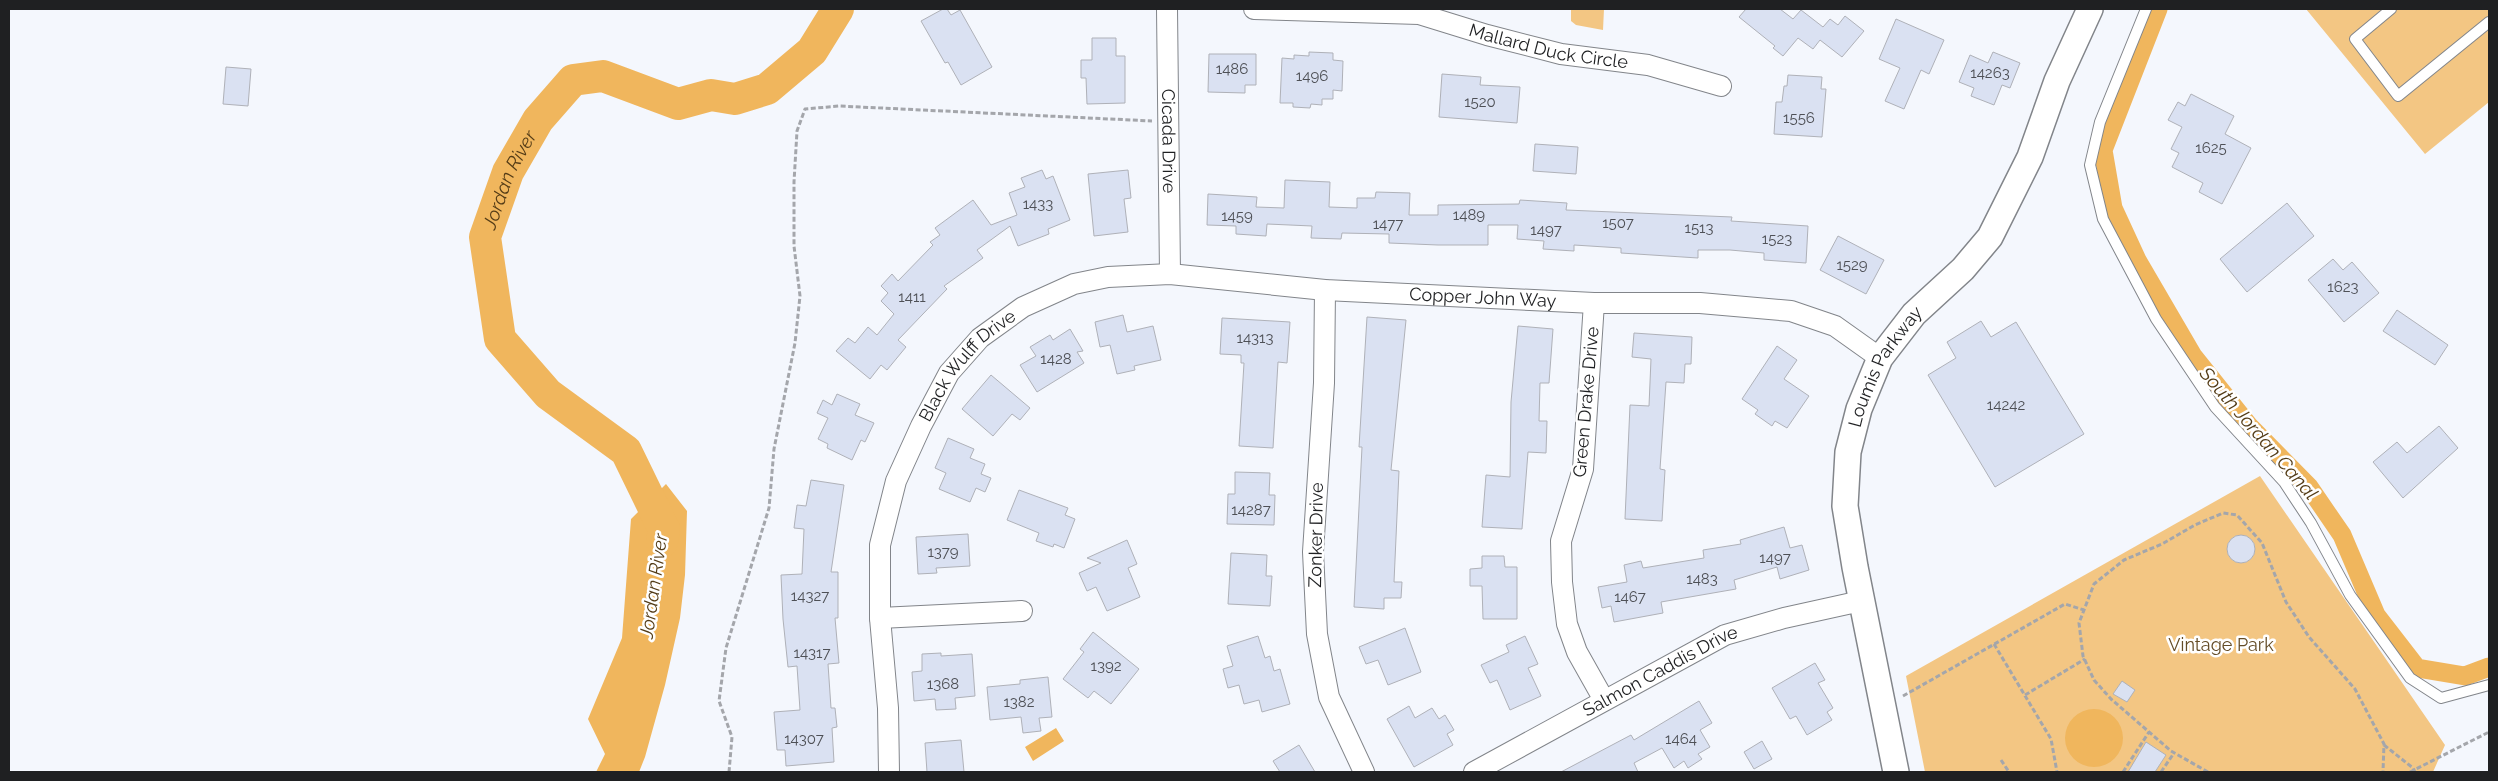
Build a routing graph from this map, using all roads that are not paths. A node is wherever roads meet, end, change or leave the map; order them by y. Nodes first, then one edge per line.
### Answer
1 (1167, 9) edge
2 (1254, 9) edge
3 (2090, 9) edge
4 (2146, 9) edge
5 (2392, 9) edge
6 (2489, 22) edge
7 (1722, 86) dead end
8 (1170, 274) junction
9 (1074, 284) joint
10 (1326, 290) junction
11 (1594, 303) junction
12 (1880, 358) junction
13 (1861, 600) junction
14 (1022, 610) dead end
15 (880, 618) junction
16 (2489, 685) edge
17 (1604, 700) junction
18 (889, 772) edge
19 (1364, 772) edge
20 (1474, 772) edge
21 (1896, 772) edge

1 - 8 street, Cicada Drive
2 - 7 street, Mallard Duck Circle
3 - 12 street, Loumis Parkway
4 - 16 lane
5 - 6 lane
8 - 9 street, Copper John Way
8 - 10 street, Copper John Way
9 - 15 street, Black Wulff Drive
10 - 11 street, Copper John Way
10 - 19 street, Zonker Drive
11 - 12 street, Copper John Way
11 - 17 street, Green Drake Drive
12 - 13 street, Loumis Parkway
13 - 17 street, Salmon Caddis Drive
13 - 21 street, Loumis Parkway
14 - 15 street
15 - 18 street
17 - 20 street, Salmon Caddis Drive

